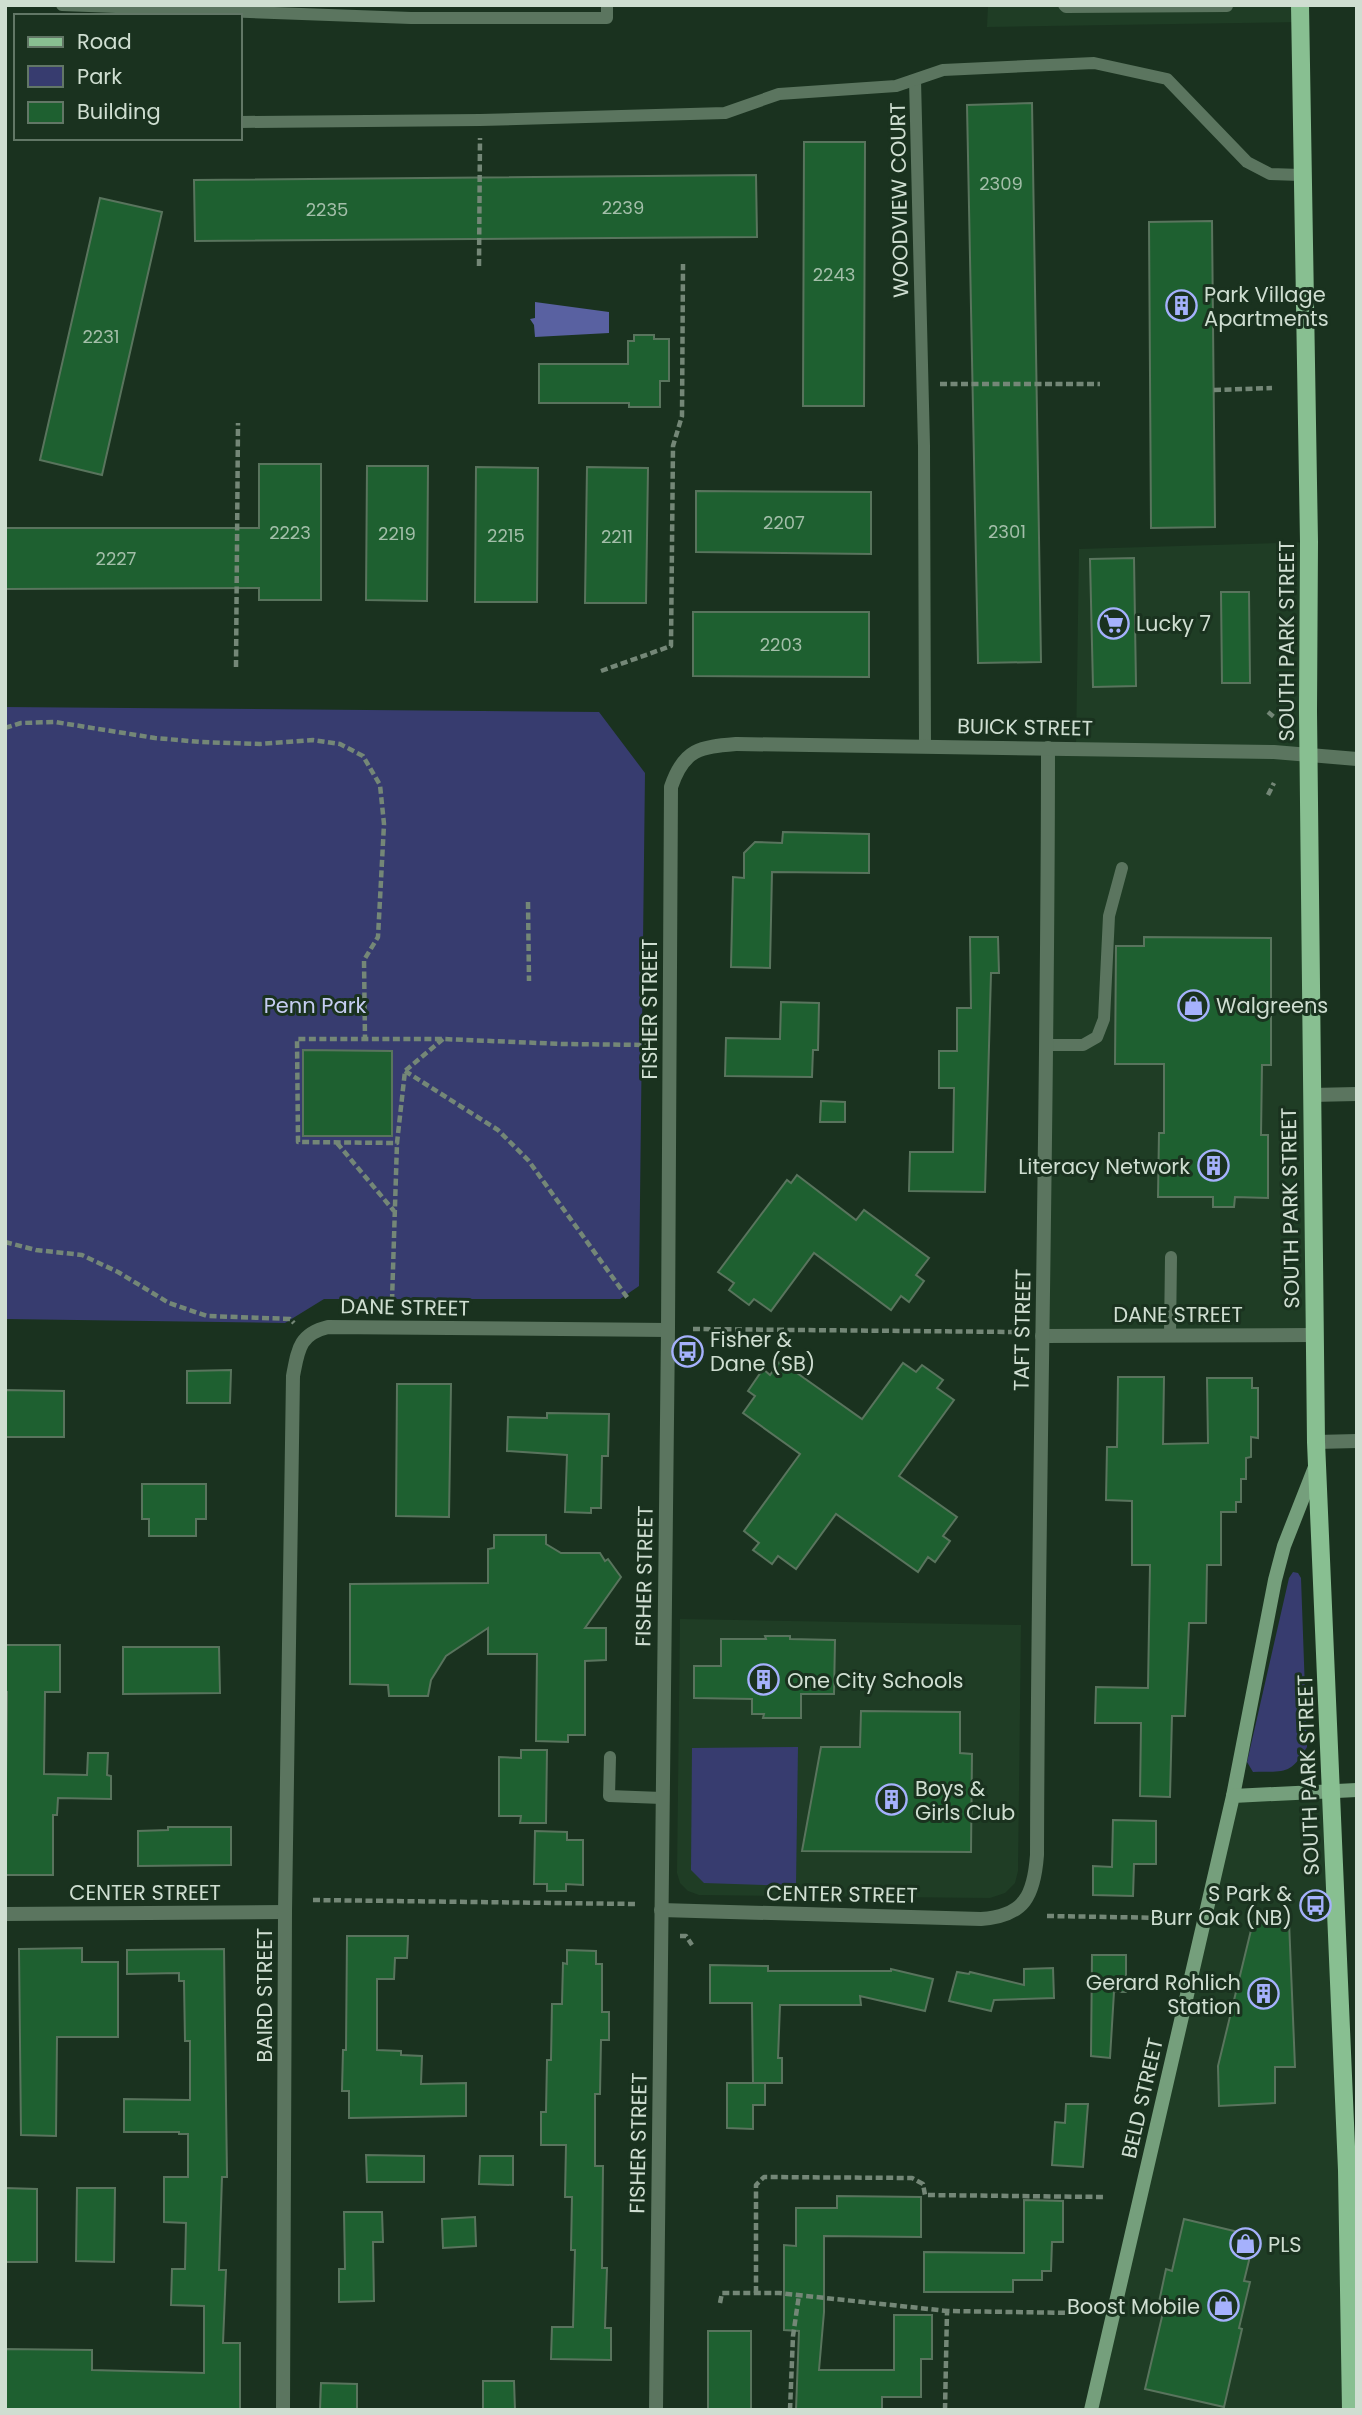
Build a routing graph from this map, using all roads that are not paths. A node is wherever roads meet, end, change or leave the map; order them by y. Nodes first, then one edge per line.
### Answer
1 (62, 5) edge
2 (1064, 5) edge
3 (1300, 5) edge
4 (1227, 6) edge
5 (607, 11) edge
6 (410, 12) edge
7 (915, 80) junction
8 (242, 122) edge
9 (1301, 175) junction
10 (925, 746) junction
11 (1048, 748) junction
12 (694, 751) joint
13 (1310, 757) junction
14 (1357, 759) edge
15 (1122, 868) dead end
16 (1046, 1045) junction
17 (1357, 1094) edge
18 (1311, 1095) junction
19 (1171, 1257) dead end
20 (668, 1330) junction
21 (1170, 1335) junction
22 (1314, 1335) junction
23 (1042, 1336) junction
24 (1316, 1441) junction
25 (1357, 1441) edge
26 (1317, 1462) junction
27 (291, 1580) joint
28 (610, 1757) dead end
29 (1357, 1790) edge
30 (1332, 1791) junction
31 (1233, 1796) junction
32 (662, 1798) junction
33 (1020, 1907) joint
34 (661, 1910) junction
35 (285, 1912) junction
36 (5, 1914) edge
37 (1352, 2170) edge
38 (283, 2410) edge
39 (656, 2410) edge
40 (1091, 2410) edge
41 (1351, 2410) edge

1 - 6 lane
2 - 4 lane
3 - 9 main road, SOUTH PARK STREET
5 - 6 lane
7 - 8 lane, WOODVIEW COURT
7 - 9 lane
7 - 10 lane, WOODVIEW COURT
9 - 13 main road, SOUTH PARK STREET
10 - 11 street, BUICK STREET
10 - 12 street, BUICK STREET
11 - 13 street, BUICK STREET
11 - 16 street, TAFT STREET
12 - 20 street, FISHER STREET
13 - 14 street, BUICK STREET
13 - 18 main road, SOUTH PARK STREET
15 - 16 lane
16 - 23 street, TAFT STREET
17 - 18 street
18 - 22 main road, SOUTH PARK STREET
19 - 21 lane
20 - 27 street, DANE STREET
20 - 32 street, FISHER STREET
21 - 22 street, DANE STREET
21 - 23 street, DANE STREET
22 - 24 main road, SOUTH PARK STREET
23 - 33 street, TAFT STREET
24 - 25 street
24 - 26 main road, SOUTH PARK STREET
26 - 30 main road, SOUTH PARK STREET
26 - 31 street, BELD STREET
27 - 35 street, BAIRD STREET
28 - 32 lane
29 - 30 street
30 - 31 street
30 - 37 main road, SOUTH PARK STREET
31 - 40 street, BELD STREET
32 - 34 street, FISHER STREET
33 - 34 street, CENTER STREET
34 - 39 street, FISHER STREET
35 - 36 street, CENTER STREET
35 - 38 street, BAIRD STREET
37 - 41 main road, SOUTH PARK STREET

